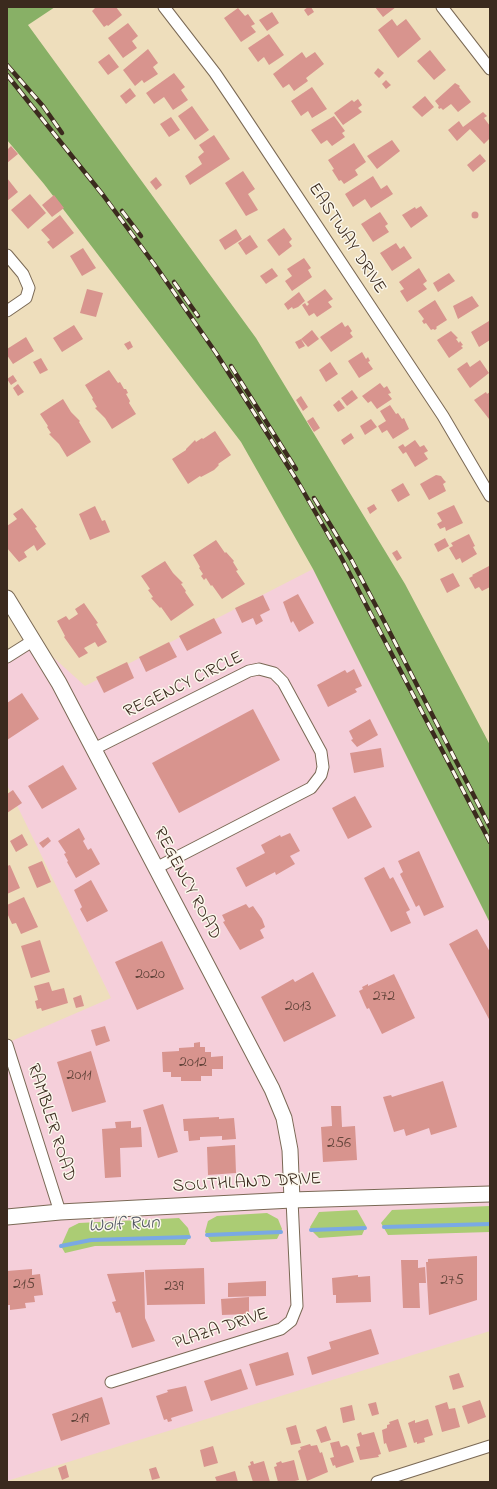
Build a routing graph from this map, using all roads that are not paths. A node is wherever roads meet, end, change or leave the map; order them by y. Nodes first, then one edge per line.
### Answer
1 (164, 7) edge
2 (442, 7) edge
3 (490, 69) edge
4 (7, 255) edge
5 (7, 311) edge
6 (490, 496) edge
7 (7, 598) edge
8 (34, 640) junction
9 (7, 657) edge
10 (94, 749) junction
11 (156, 868) junction
12 (7, 1045) edge
13 (490, 1194) edge
14 (292, 1200) junction
15 (60, 1212) junction
16 (7, 1217) edge
17 (111, 1382) dead end
18 (490, 1446) edge
19 (377, 1482) edge

1 - 6 street, EASTWAY DRIVE
2 - 3 street
4 - 5 street
7 - 8 street, REGENCY ROAD
8 - 9 street
8 - 10 street, REGENCY ROAD
10 - 11 street, REGENCY ROAD
10 - 11 street, REGENCY CIRCLE
11 - 14 street, REGENCY ROAD
12 - 15 street, RAMBLER ROAD
13 - 14 street, SOUTHLAND DRIVE
14 - 15 street, SOUTHLAND DRIVE
14 - 17 street, PLAZA DRIVE
15 - 16 street, SOUTHLAND DRIVE
18 - 19 street

